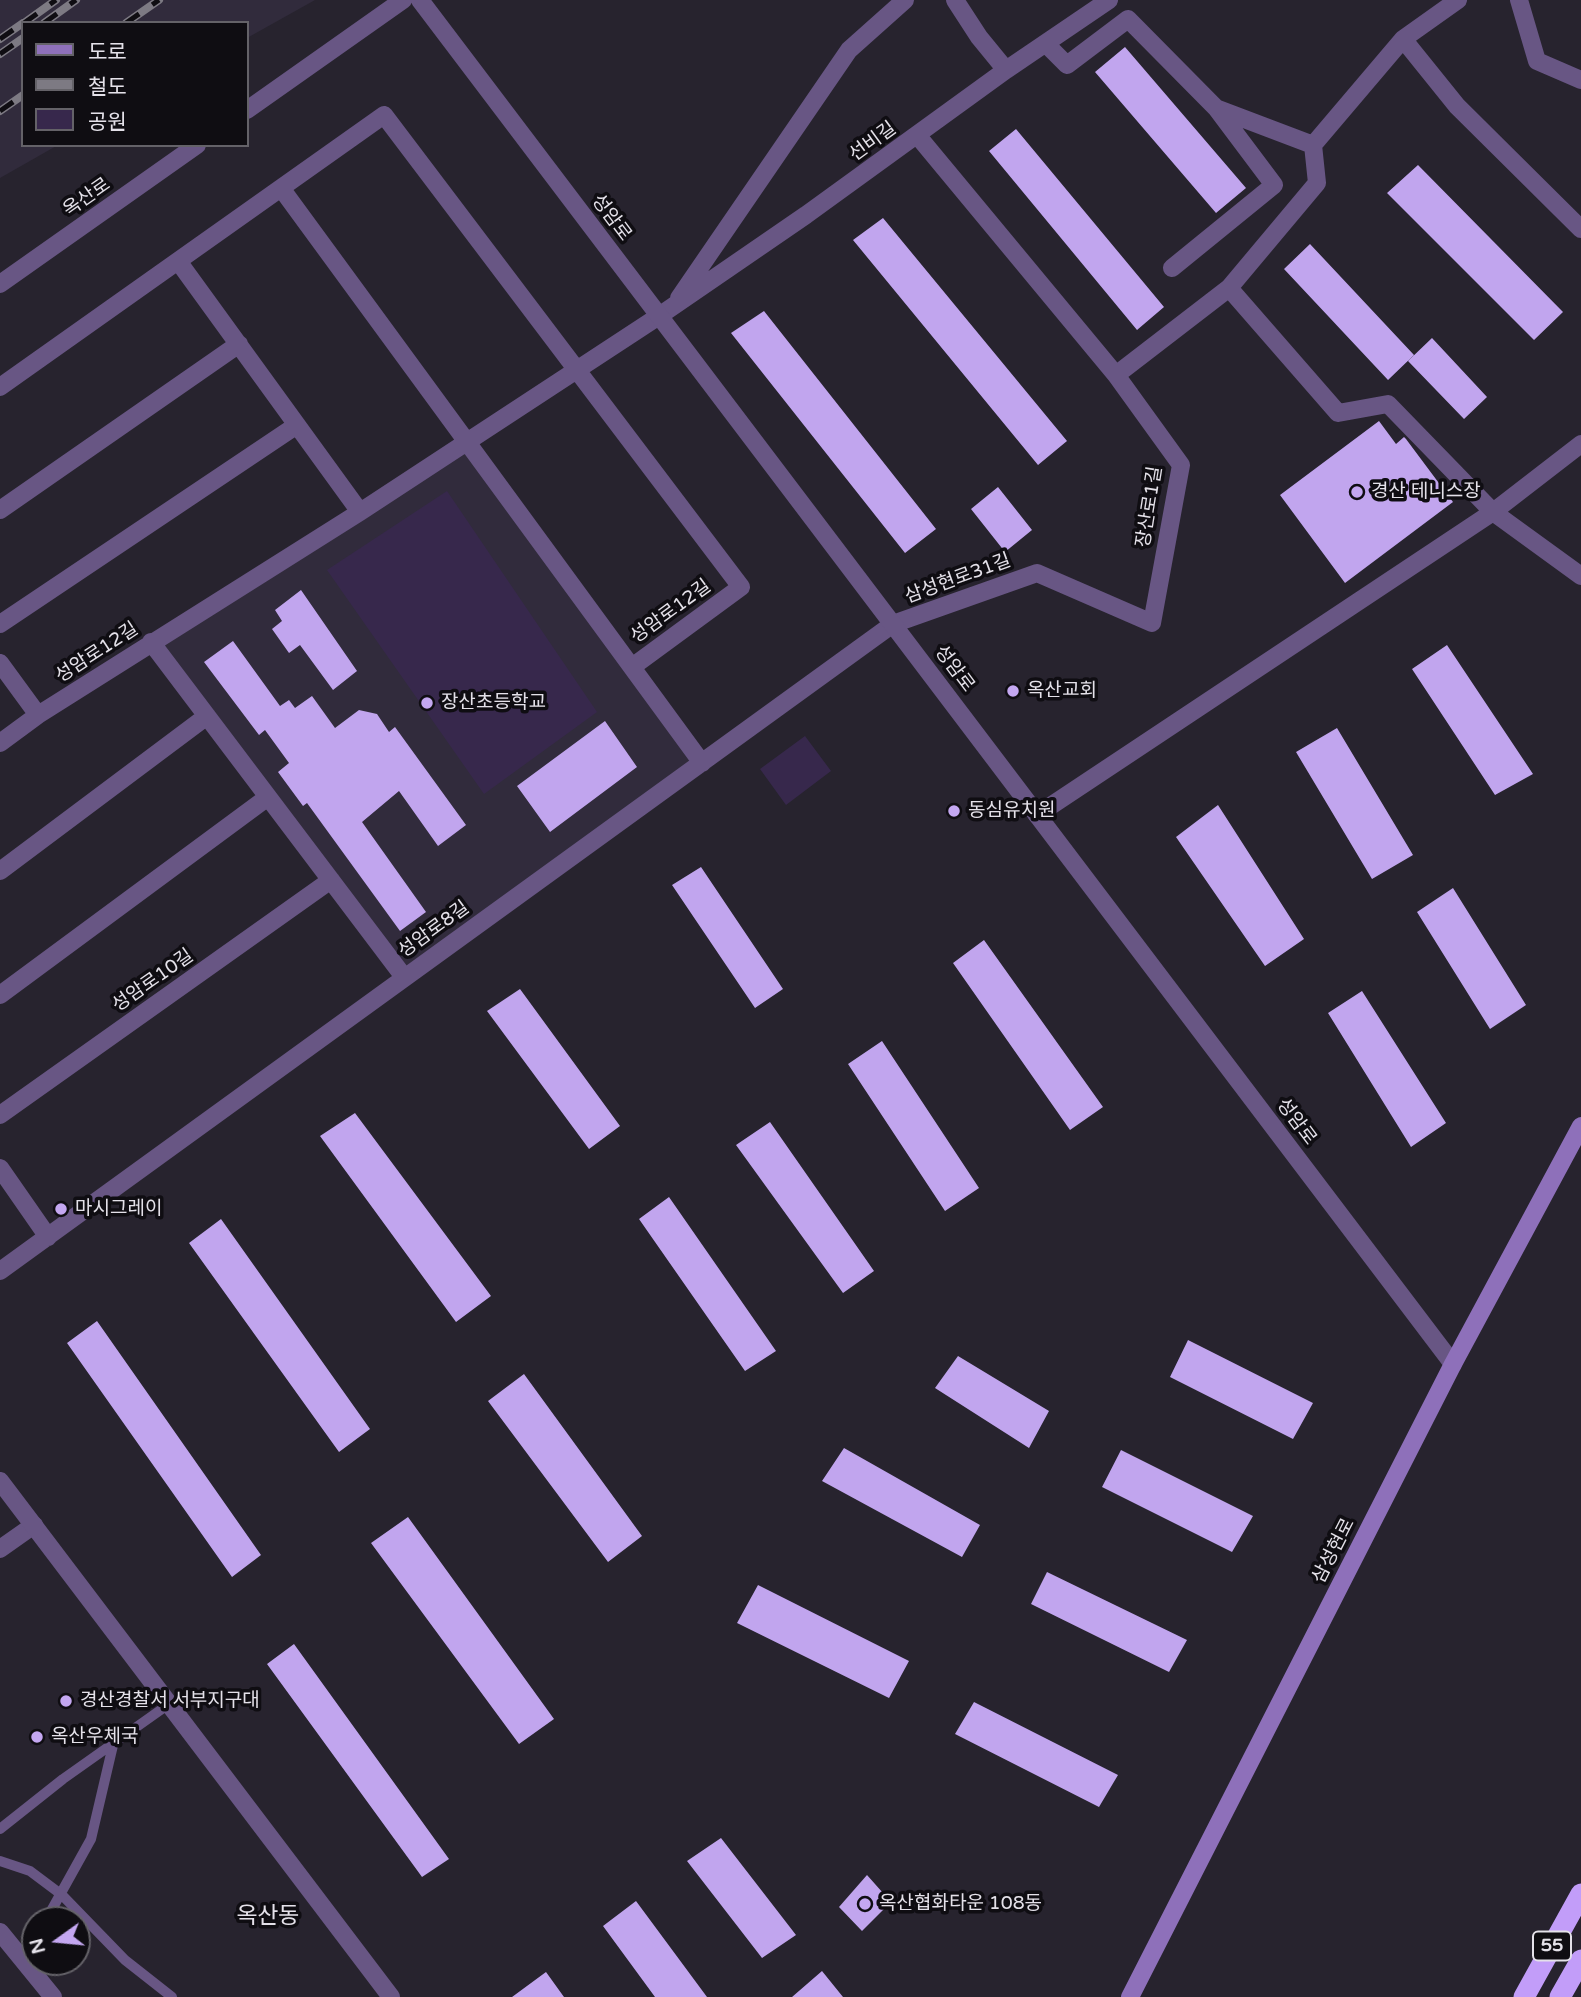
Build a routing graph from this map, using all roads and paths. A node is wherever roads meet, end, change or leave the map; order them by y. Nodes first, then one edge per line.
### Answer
1 (403, 0) edge
2 (420, 0) edge
3 (905, 0) edge
4 (955, 0) edge
5 (1109, 0) edge
6 (1458, 0) edge
7 (1519, 0) edge
8 (1403, 39) junction
9 (1046, 44) junction
10 (1006, 70) junction
11 (1581, 80) edge
12 (248, 109) edge
13 (1217, 109) junction
14 (917, 135) junction
15 (1314, 145) junction
16 (194, 147) edge
17 (281, 188) junction
18 (1581, 229) edge
19 (178, 261) junction
20 (1172, 268) dead end
21 (0, 284) edge
22 (1229, 288) junction
23 (666, 311) junction
24 (239, 344) junction
25 (578, 370) junction
26 (1116, 375) junction
27 (0, 387) edge
28 (297, 425) junction
29 (468, 442) junction
30 (1581, 444) edge
31 (0, 510) edge
32 (360, 512) junction
33 (1493, 512) junction
34 (1581, 576) edge
35 (1152, 623) joint
36 (0, 624) edge
37 (893, 624) junction
38 (151, 642) junction
39 (0, 663) edge
40 (632, 667) junction
41 (38, 715) junction
42 (207, 716) junction
43 (0, 743) edge
44 (702, 763) junction
45 (268, 797) junction
46 (1038, 815) junction
47 (0, 871) edge
48 (331, 880) junction
49 (404, 977) junction
50 (0, 995) edge
51 (0, 1115) edge
52 (1581, 1126) edge
53 (0, 1168) edge
54 (48, 1237) junction
55 (0, 1271) edge
56 (1453, 1364) junction
57 (0, 1481) edge
58 (33, 1525) junction
59 (0, 1549) edge
60 (169, 1704) junction
61 (114, 1741) junction
62 (0, 1829) edge
63 (0, 1861) edge
64 (1581, 1894) edge
65 (61, 1895) junction
66 (54, 1906) edge
67 (0, 1932) edge
68 (21, 1958) edge
69 (1581, 1960) edge
70 (36, 1976) edge
71 (53, 1997) edge
72 (172, 1997) edge
73 (391, 1997) edge
74 (1129, 1997) edge
75 (1524, 1997) edge
76 (1560, 1997) edge

1 - 12 street
2 - 23 street, 성암로
3 - 23 street
4 - 10 street
5 - 9 street, 선비길
6 - 8 street
7 - 11 street
8 - 15 street
8 - 18 street
9 - 10 street, 선비길
9 - 13 street
10 - 14 street, 선비길
13 - 15 street
13 - 20 street
14 - 23 street, 선비길
14 - 26 street, 장산로1길
15 - 22 street
16 - 21 street, 옥산로
17 - 19 street
17 - 25 street, 성암로12길
17 - 29 street, 성암로12길
19 - 24 street
19 - 27 street
22 - 26 street
22 - 33 street
23 - 25 street, 성암로12길
23 - 37 street, 성암로
24 - 28 street
24 - 31 street
25 - 29 street, 성암로12길
25 - 40 street, 성암로12길
26 - 35 street, 장산로1길
28 - 32 street
28 - 36 street
29 - 32 street, 성암로12길
29 - 40 street, 성암로12길
30 - 33 street
32 - 38 street, 성암로12길
33 - 34 street
33 - 46 street
35 - 37 street, 삼성현로31길
37 - 44 street, 성암로8길
37 - 46 street, 성암로
38 - 41 street, 성암로12길
38 - 42 street
39 - 41 street
40 - 44 street
41 - 43 street, 성암로12길
42 - 45 street
42 - 47 street
44 - 49 street, 성암로8길
45 - 48 street
45 - 50 street
46 - 56 street, 성암로
48 - 49 street
48 - 51 street, 성암로10길
49 - 54 street, 성암로8길
52 - 56 main road, 삼성현로
53 - 54 street
54 - 55 street, 성암로8길
56 - 74 main road, 삼성현로
57 - 58 street
58 - 59 street
58 - 60 street
60 - 61 lane
60 - 73 street
61 - 62 lane
61 - 65 lane
63 - 65 lane
64 - 75 highway, 55
65 - 66 lane
65 - 72 lane
67 - 68 street
69 - 76 highway, 55
70 - 71 street

